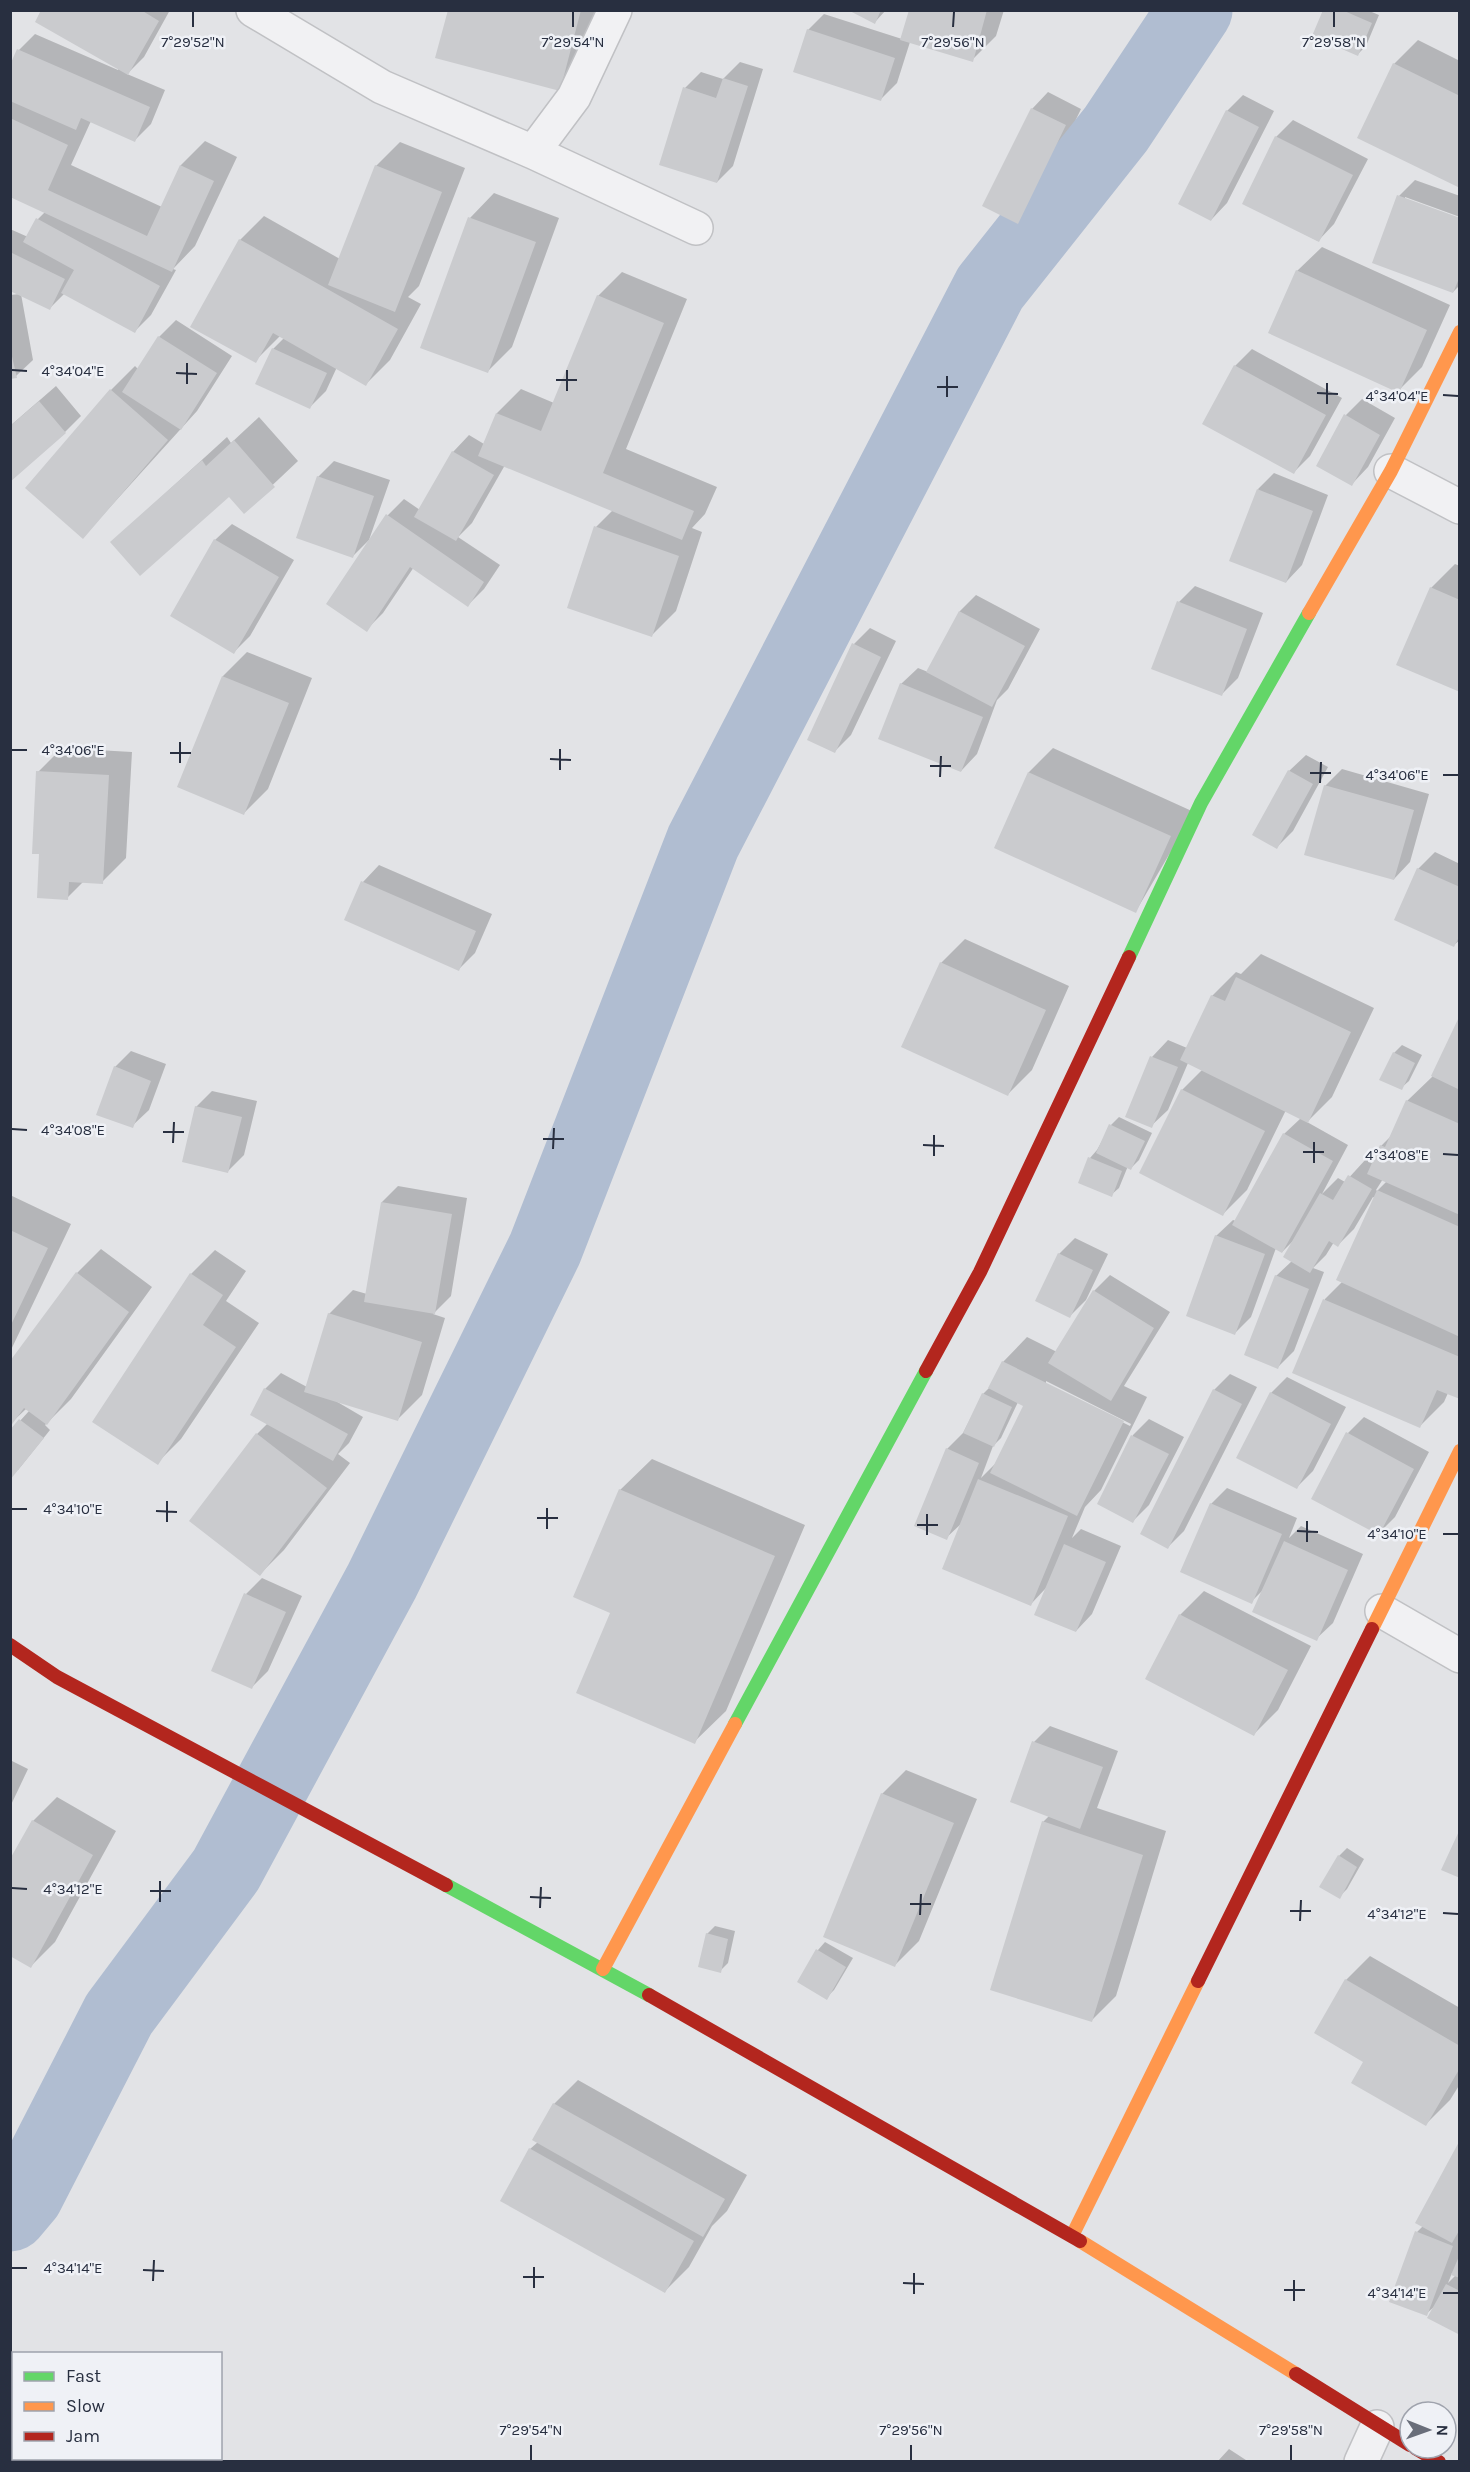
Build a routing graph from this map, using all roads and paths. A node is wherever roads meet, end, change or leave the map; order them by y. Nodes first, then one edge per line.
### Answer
1 (253, 10) edge
2 (615, 10) edge
3 (533, 152) junction
4 (696, 228) dead end
5 (1460, 332) edge
6 (1390, 471) junction
7 (1460, 507) edge
8 (1460, 1451) edge
9 (1382, 1611) junction
10 (10, 1646) edge
11 (1460, 1656) edge
12 (603, 1969) junction
13 (1072, 2236) junction
14 (1377, 2427) junction
15 (1398, 2438) edge
16 (1361, 2462) edge

1 - 3 street
2 - 3 street
3 - 4 street
5 - 6 street
6 - 7 street
6 - 12 street
8 - 9 street
9 - 11 street
9 - 13 street
10 - 12 street
12 - 13 street
13 - 14 street
14 - 15 street
14 - 16 street

